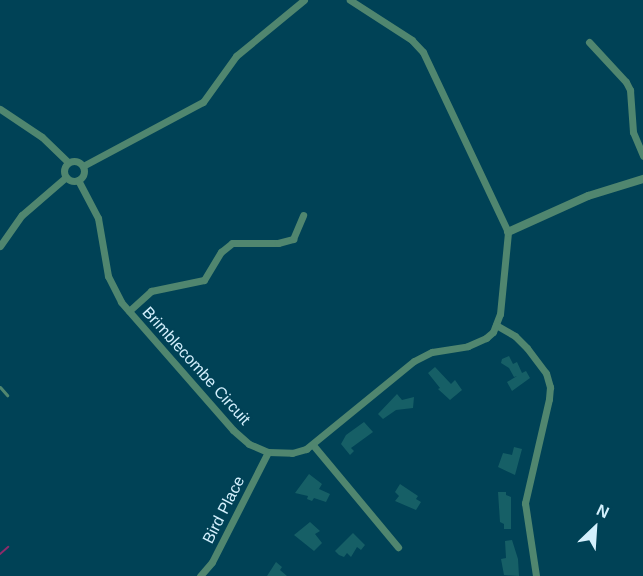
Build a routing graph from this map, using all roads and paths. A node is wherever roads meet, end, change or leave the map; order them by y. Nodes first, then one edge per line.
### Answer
1 (304, 0) edge
2 (350, 0) edge
3 (590, 42) dead end
4 (0, 109) edge
5 (643, 156) edge
6 (68, 162) junction
7 (83, 166) junction
8 (66, 177) junction
9 (643, 179) edge
10 (78, 180) junction
11 (303, 215) dead end
12 (508, 232) junction
13 (0, 246) edge
14 (129, 311) junction
15 (496, 325) junction
16 (0, 387) edge
17 (7, 395) dead end
18 (313, 445) junction
19 (268, 452) junction
20 (398, 547) dead end
21 (200, 576) edge
22 (536, 576) edge

1 - 7 street
2 - 12 street
3 - 5 street
4 - 6 street
6 - 7 street
6 - 8 street
7 - 10 street
8 - 10 street
8 - 13 street
9 - 12 street
10 - 14 street, Brimblecombe Circuit
11 - 14 street
12 - 15 street
14 - 19 street, Brimblecombe Circuit
15 - 18 street
15 - 22 street
16 - 17 lane
18 - 19 street
18 - 20 street
19 - 21 street, Bird Place

